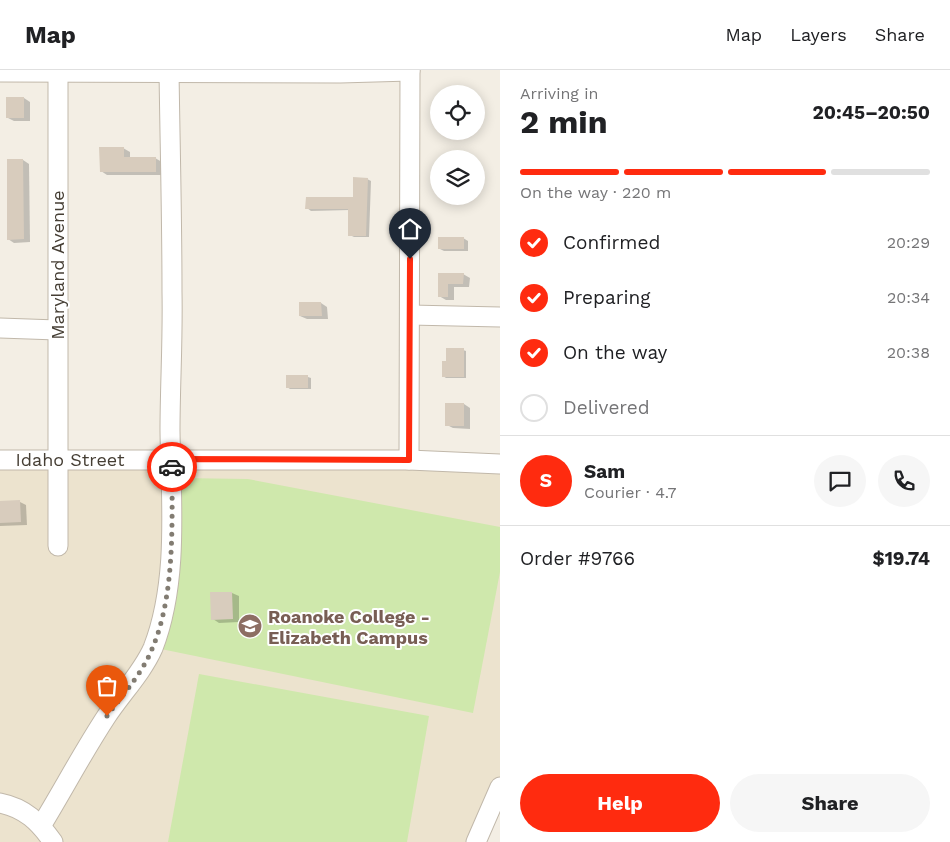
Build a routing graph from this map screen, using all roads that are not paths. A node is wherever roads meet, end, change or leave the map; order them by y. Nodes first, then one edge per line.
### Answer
1 (410, 70) edge
2 (58, 71) edge
3 (169, 71) edge
4 (0, 72) edge
5 (410, 316) junction
6 (500, 317) edge
7 (0, 328) edge
8 (57, 330) junction
9 (172, 459) junction
10 (0, 460) edge
11 (58, 460) junction
12 (409, 460) junction
13 (500, 464) edge
14 (58, 546) dead end
15 (500, 787) edge
16 (0, 803) edge
17 (41, 826) junction
18 (53, 842) edge
19 (476, 842) edge

1 - 3 street
1 - 5 street
2 - 3 street
2 - 4 street
2 - 8 street, Maryland Avenue
3 - 9 street
5 - 6 street
5 - 12 street
7 - 8 street
8 - 11 street, Maryland Avenue
9 - 11 street, Idaho Street
9 - 12 street, Idaho Street
9 - 17 street
10 - 11 street, Idaho Street
11 - 14 street, Maryland Avenue
12 - 13 street, Idaho Street
15 - 19 street
16 - 17 street
17 - 18 street

